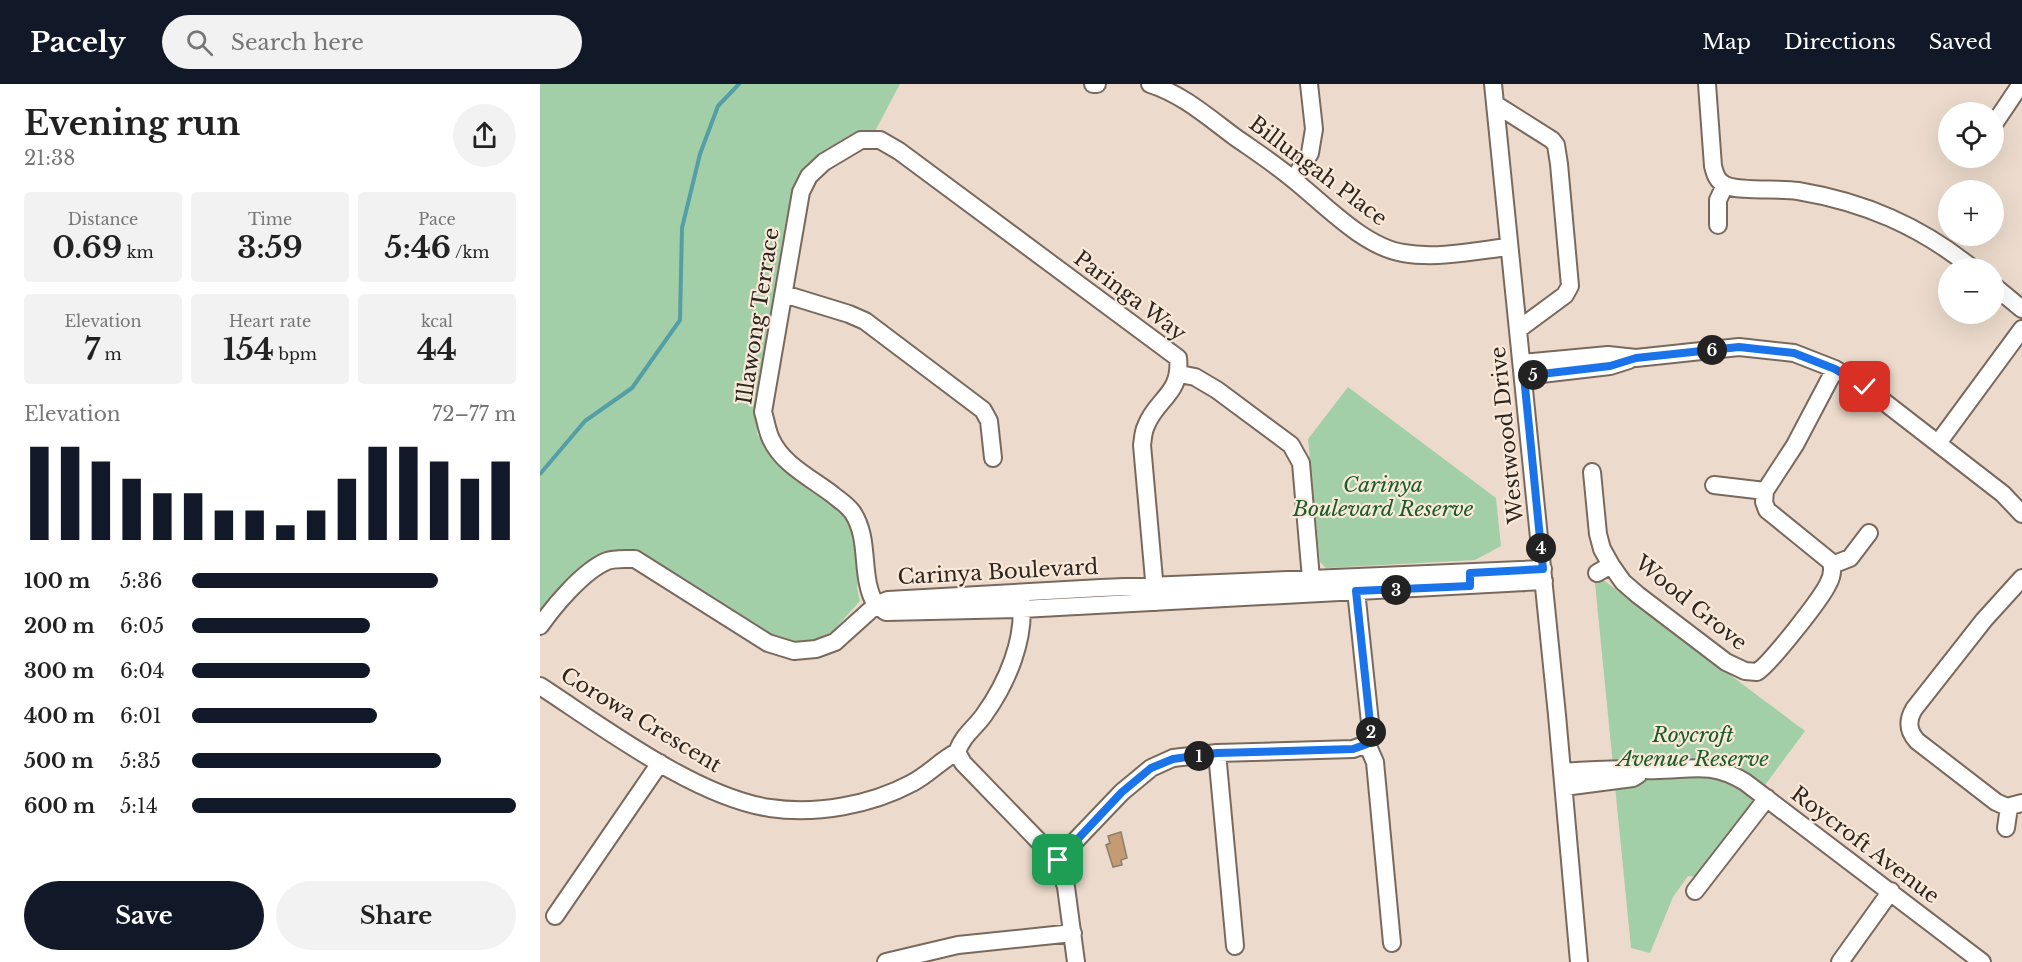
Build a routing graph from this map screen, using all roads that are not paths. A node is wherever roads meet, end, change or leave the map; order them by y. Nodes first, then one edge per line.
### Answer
1 (1150, 84) edge
2 (1310, 84) edge
3 (1493, 84) edge
4 (1707, 84) edge
5 (2021, 84) edge
6 (1495, 104) junction
7 (2004, 113) edge
8 (880, 140) joint
9 (1294, 179) junction
10 (1725, 185) junction
11 (1718, 225) dead end
12 (1508, 247) junction
13 (1958, 258) edge
14 (784, 294) junction
15 (2004, 294) edge
16 (2022, 309) edge
17 (1520, 329) junction
18 (2022, 329) edge
19 (1523, 369) junction
20 (1835, 369) junction
21 (1180, 374) junction
22 (1938, 443) junction
23 (993, 458) dead end
24 (1592, 472) dead end
25 (1714, 485) dead end
26 (1765, 491) junction
27 (2003, 494) junction
28 (2022, 504) edge
29 (2022, 514) edge
30 (1869, 533) dead end
31 (1832, 565) junction
32 (1543, 575) junction
33 (2022, 578) edge
34 (1355, 584) junction
35 (1312, 586) junction
36 (1155, 595) junction
37 (1021, 602) junction
38 (876, 606) junction
39 (540, 626) edge
40 (540, 686) edge
41 (1367, 744) junction
42 (957, 752) junction
43 (1217, 753) junction
44 (660, 763) junction
45 (1563, 780) junction
46 (1767, 798) junction
47 (2016, 805) edge
48 (2006, 828) dead end
49 (1058, 860) junction
50 (1695, 891) dead end
51 (1891, 891) junction
52 (555, 916) dead end
53 (1073, 933) junction
54 (1392, 943) dead end
55 (1235, 946) dead end
56 (912, 959) edge
57 (886, 962) edge
58 (1076, 962) edge
59 (1579, 962) edge
60 (1840, 962) edge
61 (1982, 962) edge

1 - 9 street, Billungah Place
2 - 9 street
3 - 6 street, Westwood Drive
4 - 10 street
5 - 7 street
6 - 12 street, Westwood Drive
6 - 17 street
8 - 14 street, Illawong Terrace
8 - 21 street, Paringa Way
9 - 12 street, Billungah Place
10 - 11 street
10 - 13 street
12 - 17 street, Westwood Drive
14 - 23 street
14 - 38 street, Illawong Terrace
15 - 16 street
17 - 19 street, Westwood Drive
18 - 22 street
19 - 20 street
19 - 32 street, Westwood Drive
20 - 22 street
20 - 26 street
21 - 35 street
21 - 36 street, Paringa Way
22 - 27 street
24 - 31 street, Wood Grove
25 - 26 street
26 - 31 street
27 - 28 street
27 - 29 street
30 - 31 street
32 - 34 street, Carinya Boulevard
32 - 45 street, Westwood Drive
33 - 47 street
34 - 35 street, Carinya Boulevard
34 - 41 street
35 - 36 street, Carinya Boulevard
36 - 37 street, Carinya Boulevard
37 - 38 street, Carinya Boulevard
37 - 42 street, Corowa Crescent
38 - 39 street
40 - 44 street, Corowa Crescent
41 - 43 street
41 - 54 street
42 - 44 street, Corowa Crescent
42 - 49 street
43 - 49 street
43 - 55 street
44 - 52 street
45 - 46 street, Roycroft Avenue
45 - 59 street, Westwood Drive
46 - 50 street
46 - 51 street, Roycroft Avenue
47 - 48 street
49 - 53 street
51 - 60 street
51 - 61 street, Roycroft Avenue
53 - 56 street
53 - 58 street
56 - 57 street

